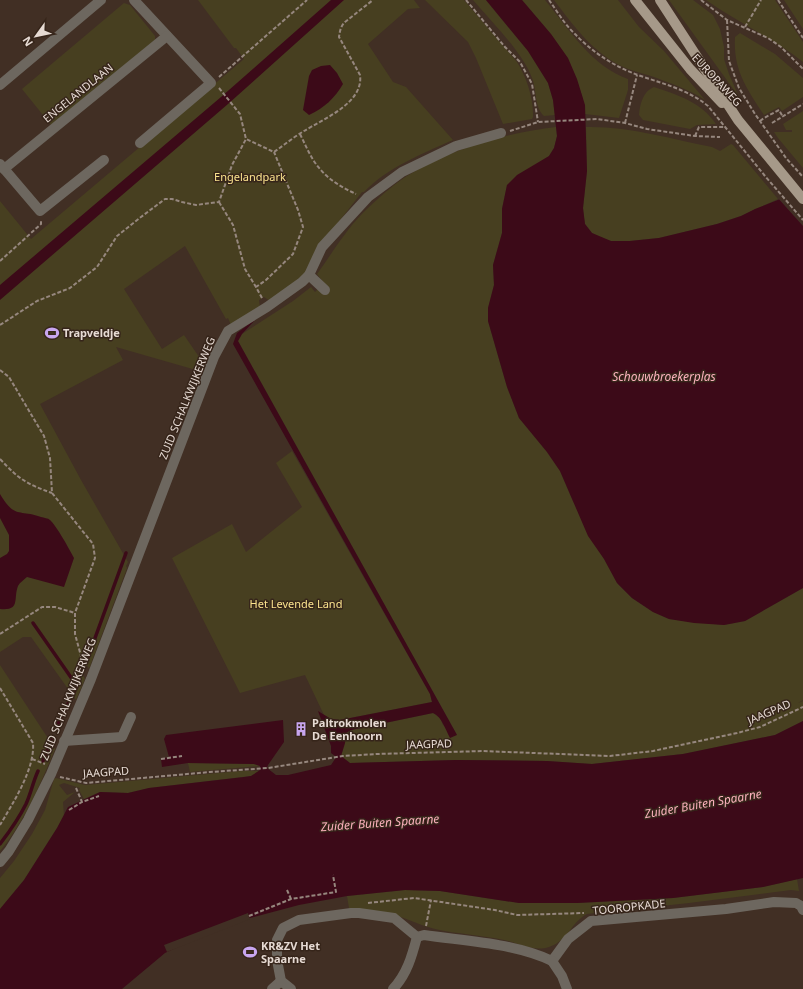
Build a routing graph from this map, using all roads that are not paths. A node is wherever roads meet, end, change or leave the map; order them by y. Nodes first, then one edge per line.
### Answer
1 (100, 0) edge
2 (134, 0) edge
3 (635, 0) edge
4 (660, 0) edge
5 (167, 36) junction
6 (0, 86) edge
7 (740, 123) junction
8 (501, 133) road end
9 (140, 143) dead end
10 (104, 160) dead end
11 (2, 167) edge
12 (803, 199) edge
13 (309, 275) junction
14 (326, 290) dead end
15 (131, 717) dead end
16 (64, 741) junction
17 (0, 862) edge
18 (803, 910) edge
19 (421, 936) junction
20 (552, 961) junction
21 (281, 981) junction
22 (272, 989) edge
23 (291, 989) edge
24 (392, 989) edge
25 (567, 989) edge

1 - 6 street
2 - 5 street
3 - 7 main road, EUROPAWEG
4 - 7 main road, EUROPAWEG
5 - 9 street
5 - 11 street, ENGELANDLAAN
7 - 12 main road
8 - 13 street, ZUID SCHALKWIJKERWEG
10 - 11 street, ENGELANDLAAN
13 - 14 street
13 - 16 street, ZUID SCHALKWIJKERWEG
15 - 16 street
16 - 17 street, ZUID SCHALKWIJKERWEG
18 - 20 street, TOOROPKADE
19 - 20 street
19 - 21 street
19 - 24 street
20 - 25 street
21 - 22 street
21 - 23 street

